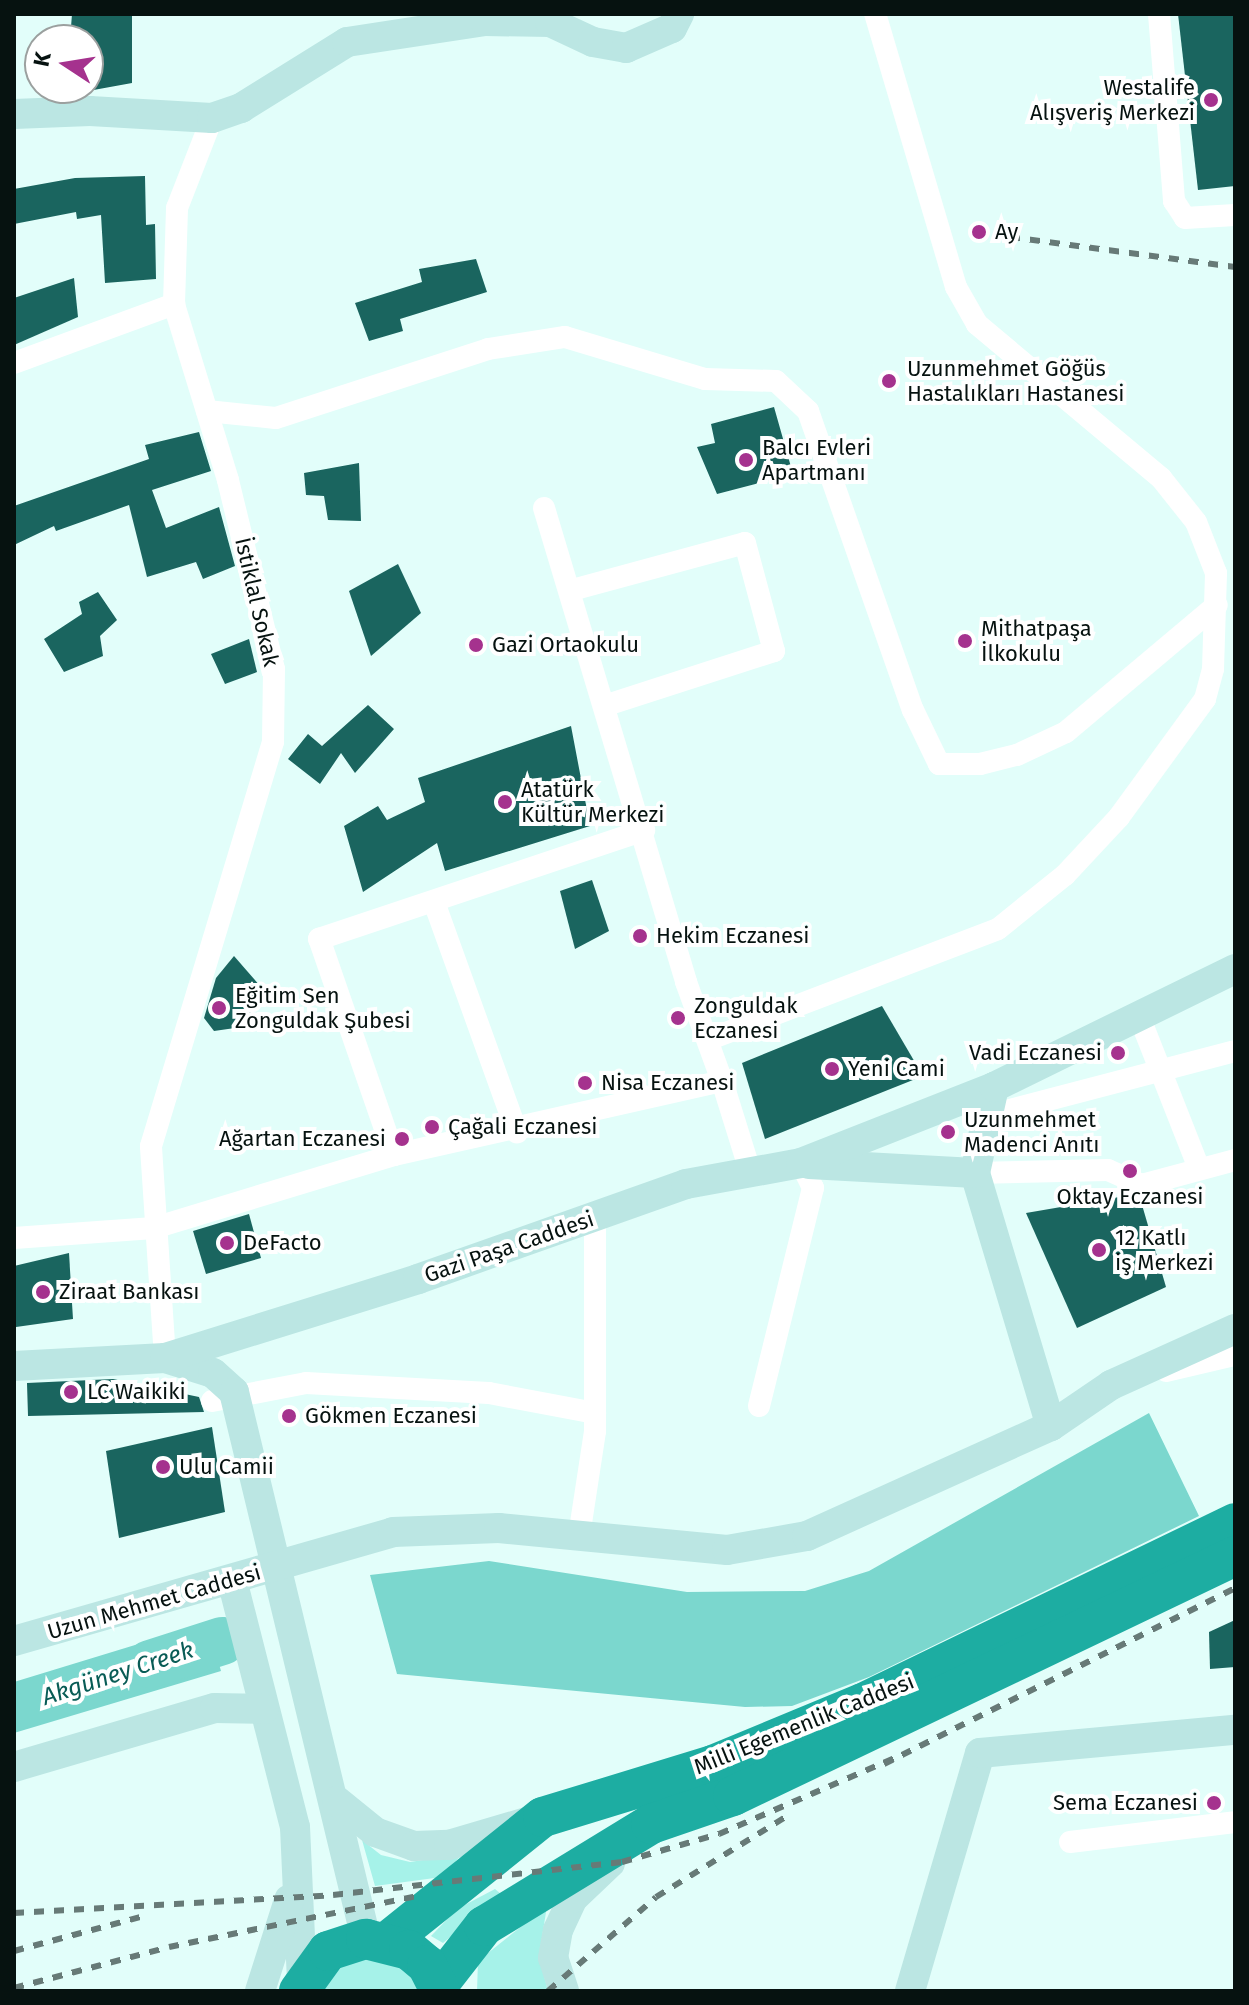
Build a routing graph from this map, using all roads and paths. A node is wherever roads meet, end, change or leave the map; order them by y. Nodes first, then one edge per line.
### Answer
1 (679, 14) edge
2 (875, 14) edge
3 (1159, 14) edge
4 (550, 18) edge
5 (14, 114) edge
6 (212, 118) junction
7 (1235, 215) edge
8 (174, 304) junction
9 (14, 363) edge
10 (207, 411) junction
11 (544, 508) dead end
12 (572, 590) junction
13 (1217, 605) junction
14 (607, 705) junction
15 (644, 830) junction
16 (434, 902) junction
17 (1235, 969) edge
18 (1139, 1016) junction
19 (710, 1039) junction
20 (1235, 1051) edge
21 (1160, 1072) junction
22 (722, 1081) junction
23 (991, 1102) junction
24 (517, 1132) junction
25 (394, 1155) junction
26 (1235, 1160) edge
27 (801, 1163) junction
28 (1199, 1168) junction
29 (750, 1171) junction
30 (975, 1173) junction
31 (595, 1217) junction
32 (154, 1228) junction
33 (14, 1238) edge
34 (1235, 1329) edge
35 (1235, 1355) edge
36 (165, 1358) junction
37 (14, 1366) edge
38 (1111, 1385) junction
39 (223, 1398) junction
40 (759, 1406) dead end
41 (595, 1413) junction
42 (1051, 1426) junction
43 (1235, 1523) edge
44 (579, 1536) junction
45 (1235, 1556) edge
46 (275, 1568) junction
47 (232, 1580) junction
48 (14, 1641) edge
49 (264, 1709) junction
50 (1230, 1728) edge
51 (14, 1767) edge
52 (337, 1801) junction
53 (543, 1817) junction
54 (1235, 1822) edge
55 (651, 1824) junction
56 (295, 1827) junction
57 (1070, 1842) dead end
58 (377, 1940) junction
59 (300, 1987) edge
60 (439, 1988) edge
61 (260, 1991) edge
62 (564, 1991) edge
63 (910, 1991) edge

1 - 4 street
2 - 13 street
3 - 7 street
4 - 6 street
5 - 6 street
6 - 8 street, İstiklal Sokak
8 - 9 street
8 - 10 street, İstiklal Sokak
10 - 13 street
10 - 32 street, İstiklal Sokak
11 - 12 street
12 - 14 street
12 - 14 street
13 - 19 street
14 - 15 street
15 - 16 street
15 - 19 street
16 - 24 street
16 - 25 street
17 - 18 street, Gazi Paşa Caddesi
18 - 21 street
18 - 23 street, Gazi Paşa Caddesi
19 - 22 street
20 - 21 street
21 - 23 street
21 - 28 street
22 - 24 street
22 - 29 street
23 - 27 street, Gazi Paşa Caddesi
23 - 30 street
24 - 25 street
25 - 32 street
26 - 28 street
27 - 29 street, Gazi Paşa Caddesi
27 - 30 street
27 - 40 street
28 - 30 street
29 - 31 street, Gazi Paşa Caddesi
30 - 42 street
31 - 36 street, Gazi Paşa Caddesi
31 - 41 street
32 - 33 street
32 - 36 street, İstiklal Sokak
34 - 38 street
35 - 38 street
36 - 37 street, Gazi Paşa Caddesi
36 - 39 street
38 - 42 street
39 - 41 street
39 - 46 street, Uzun Mehmet Caddesi
41 - 44 street
42 - 44 street
43 - 53 highway, Milli Egemenlik Caddesi
44 - 46 street
45 - 55 highway
46 - 47 street, Uzun Mehmet Caddesi
46 - 52 street
47 - 48 street, Uzun Mehmet Caddesi
47 - 49 street
49 - 51 street
49 - 56 street
50 - 63 street
52 - 53 street
52 - 58 street
53 - 58 highway, Milli Egemenlik Caddesi
54 - 57 street
55 - 60 highway
55 - 62 street
56 - 59 street
56 - 61 street
58 - 59 highway, Milli Egemenlik Caddesi
58 - 60 highway

